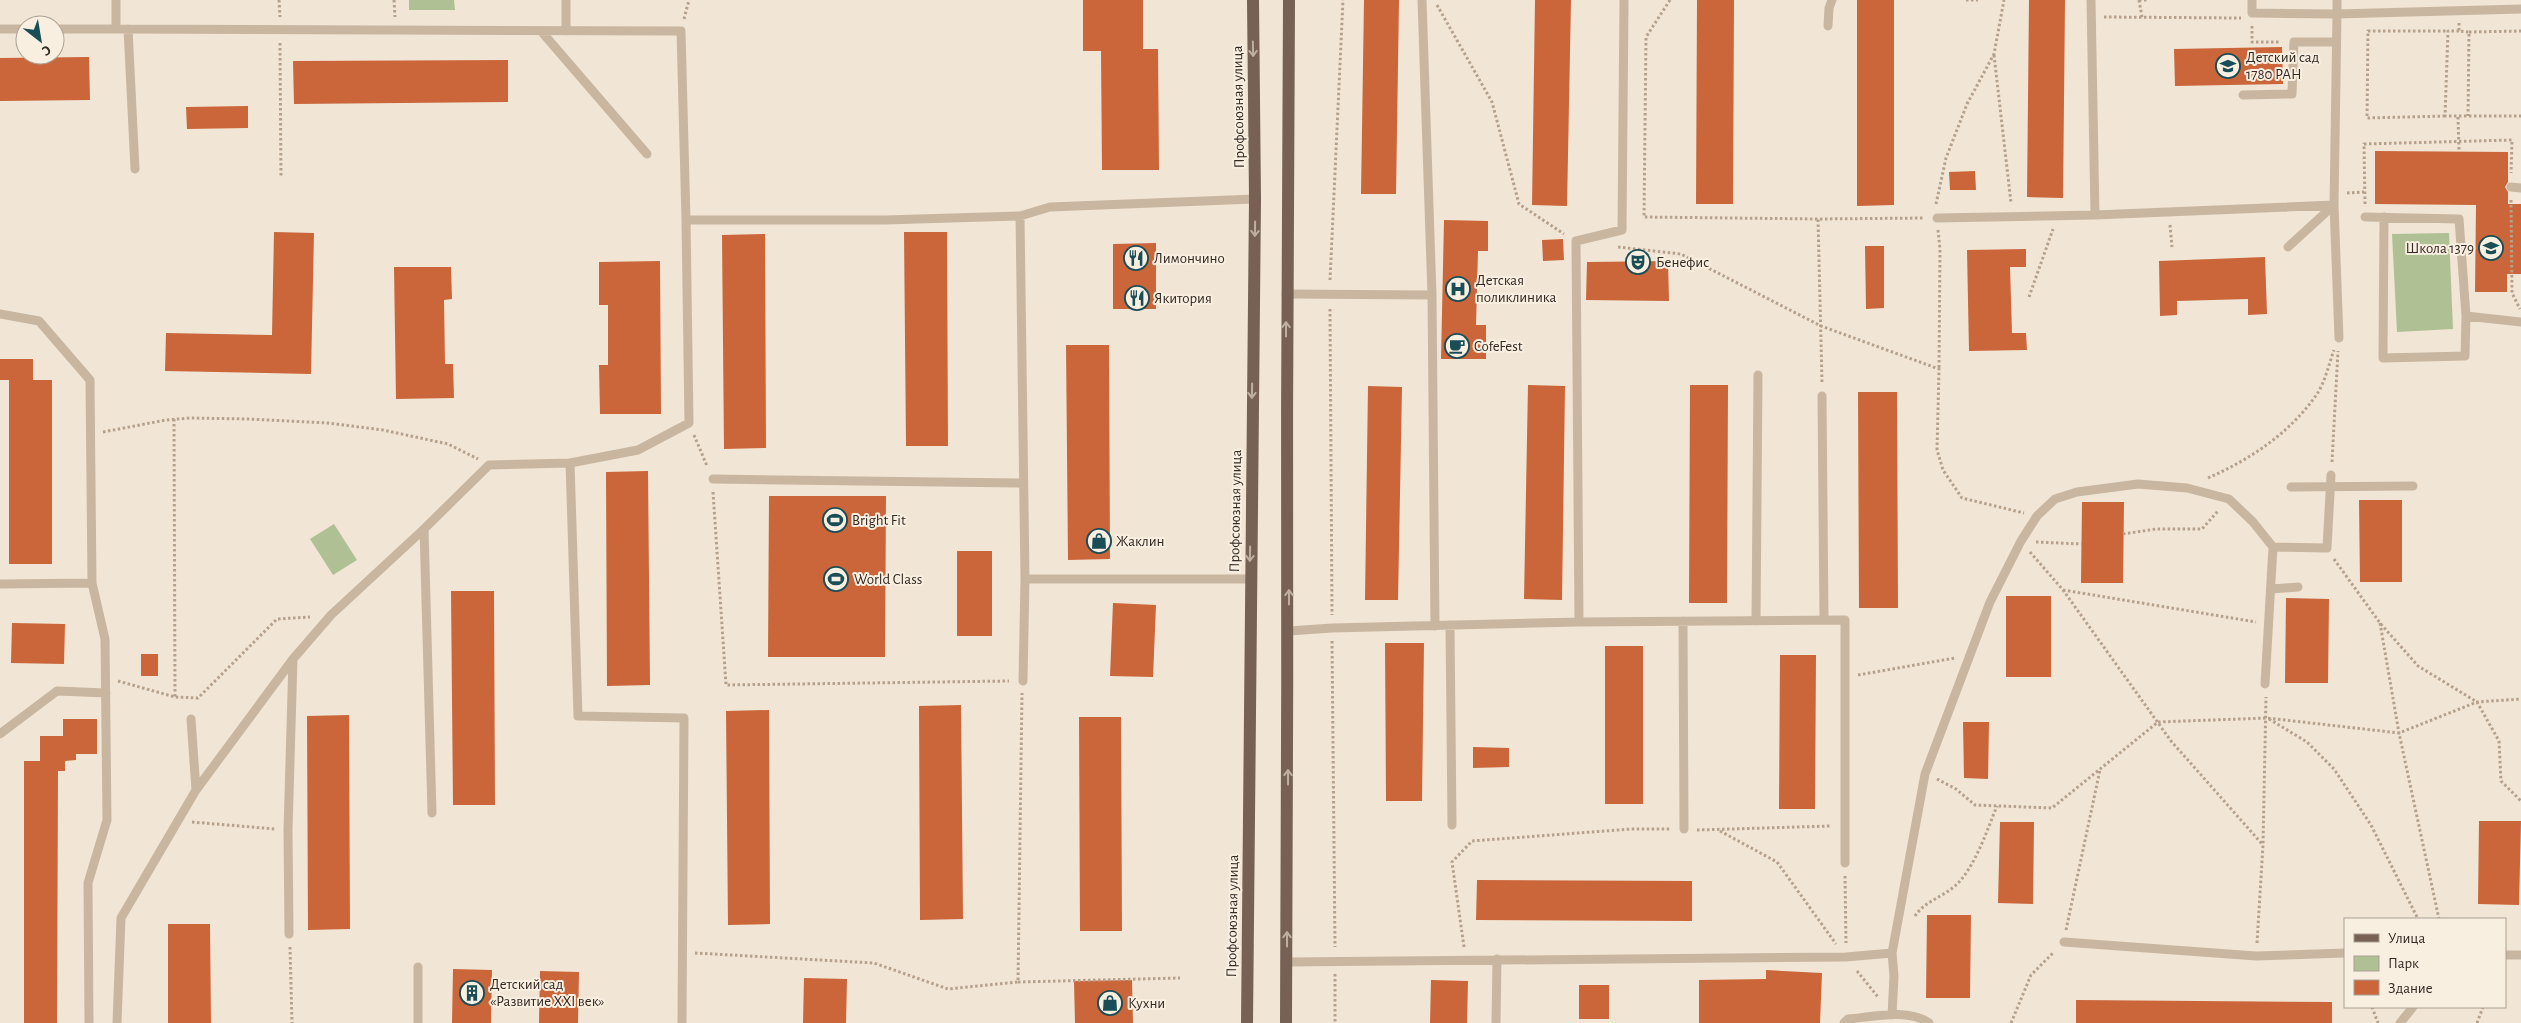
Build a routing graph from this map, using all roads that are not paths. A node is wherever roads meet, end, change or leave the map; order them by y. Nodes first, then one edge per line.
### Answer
1 (116, 0) edge
2 (566, 0) edge
3 (1253, 0) edge
4 (1289, 0) edge
5 (1422, 0) edge
6 (1624, 0) edge
7 (1832, 0) edge
8 (2091, 0) edge
9 (2252, 0) edge
10 (2337, 0) edge
11 (2521, 9) edge
12 (2337, 14) junction
13 (1828, 26) dead end
14 (0, 29) edge
15 (15, 29) edge
16 (65, 29) edge
17 (116, 29) junction
18 (128, 29) junction
19 (541, 31) junction
20 (566, 31) junction
21 (2336, 42) junction
22 (2243, 95) dead end
23 (647, 154) dead end
24 (135, 169) dead end
25 (2511, 188) road end
26 (2521, 188) edge
27 (1255, 200) junction
28 (2334, 205) junction
29 (2095, 215) junction
30 (1020, 216) junction
31 (2365, 217) road end
32 (2384, 217) junction
33 (1937, 218) road end
34 (686, 220) junction
35 (2288, 247) dead end
36 (1286, 294) junction
37 (1432, 295) junction
38 (0, 314) edge
39 (2466, 316) junction
40 (2521, 322) edge
41 (2339, 338) road end
42 (1758, 375) dead end
43 (1822, 396) road end
44 (570, 463) junction
45 (2331, 475) road end
46 (713, 479) road end
47 (1023, 483) junction
48 (2413, 486) dead end
49 (2290, 487) dead end
50 (2331, 487) junction
51 (424, 529) junction
52 (2273, 547) junction
53 (1024, 579) junction
54 (1250, 579) junction
55 (92, 583) junction
56 (0, 584) edge
57 (2298, 587) dead end
58 (2271, 589) junction
59 (1824, 620) junction
60 (1683, 621) junction
61 (1756, 621) junction
62 (1579, 622) junction
63 (1450, 625) junction
64 (1435, 626) junction
65 (1289, 631) junction
66 (294, 659) junction
67 (1023, 681) road end
68 (2265, 684) road end
69 (106, 693) junction
70 (191, 719) dead end
71 (0, 734) edge
72 (196, 790) junction
73 (432, 812) dead end
74 (1452, 825) dead end
75 (1684, 829) road end
76 (1844, 863) road end
77 (289, 934) road end
78 (2064, 942) road end
79 (1892, 953) junction
80 (2344, 953) edge
81 (2506, 955) edge
82 (2521, 955) edge
83 (1497, 960) junction
84 (1287, 962) junction
85 (418, 967) dead end
86 (2412, 1008) edge
87 (1892, 1014) junction
88 (89, 1023) edge
89 (117, 1023) edge
90 (418, 1023) edge
91 (682, 1023) edge
92 (1247, 1023) edge
93 (1286, 1023) edge
94 (1496, 1023) edge
95 (1844, 1023) edge
96 (1929, 1023) edge
97 (2400, 1023) edge

1 - 17 lane
2 - 20 lane
3 -> 27 main road, Профсоюзная улица
4 - 36 main road
5 - 37 lane
6 - 62 lane
7 - 13 lane
8 - 29 lane
9 - 12 lane
10 - 12 lane
11 - 12 lane
12 - 21 lane
14 - 15 lane
16 - 17 lane
17 - 18 lane
18 - 19 lane
18 - 24 lane
19 - 20 lane
19 - 23 lane
20 - 34 lane
21 - 22 lane
21 - 28 lane
25 - 26 lane
27 - 30 lane
27 -> 54 main road, Профсоюзная улица
28 - 29 lane
28 - 35 lane
28 - 41 lane
29 - 33 lane
30 - 34 lane
30 - 47 lane
31 - 32 lane
32 - 39 lane
32 - 39 lane
34 - 44 lane
36 - 37 lane
65 -> 36 main road
37 - 64 lane
38 - 55 lane
39 - 40 lane
42 - 61 lane
43 - 59 lane
44 - 51 lane
44 - 91 lane
45 - 50 lane
46 - 47 lane
47 - 53 lane
48 - 50 lane
49 - 50 lane
50 - 52 lane
51 - 66 lane
51 - 73 lane
52 - 58 lane
52 - 79 lane
53 - 54 lane
53 - 67 lane
54 - 92 main road, Профсоюзная улица
55 - 56 lane
55 - 69 lane
57 - 58 lane
58 - 68 lane
59 - 61 lane
59 - 76 lane
60 - 61 lane
60 - 62 lane
60 - 75 lane
62 - 63 lane
63 - 64 lane
63 - 74 lane
64 - 65 lane
84 -> 65 main road
66 - 72 lane
66 - 77 lane
69 - 71 lane
69 - 88 lane
70 - 72 lane
72 - 89 lane
78 - 80 lane
79 - 83 lane
79 - 87 lane
81 - 82 lane
83 - 84 lane
83 - 94 lane
84 - 93 main road
85 - 90 lane
86 - 97 lane
87 - 95 lane
87 - 96 lane

